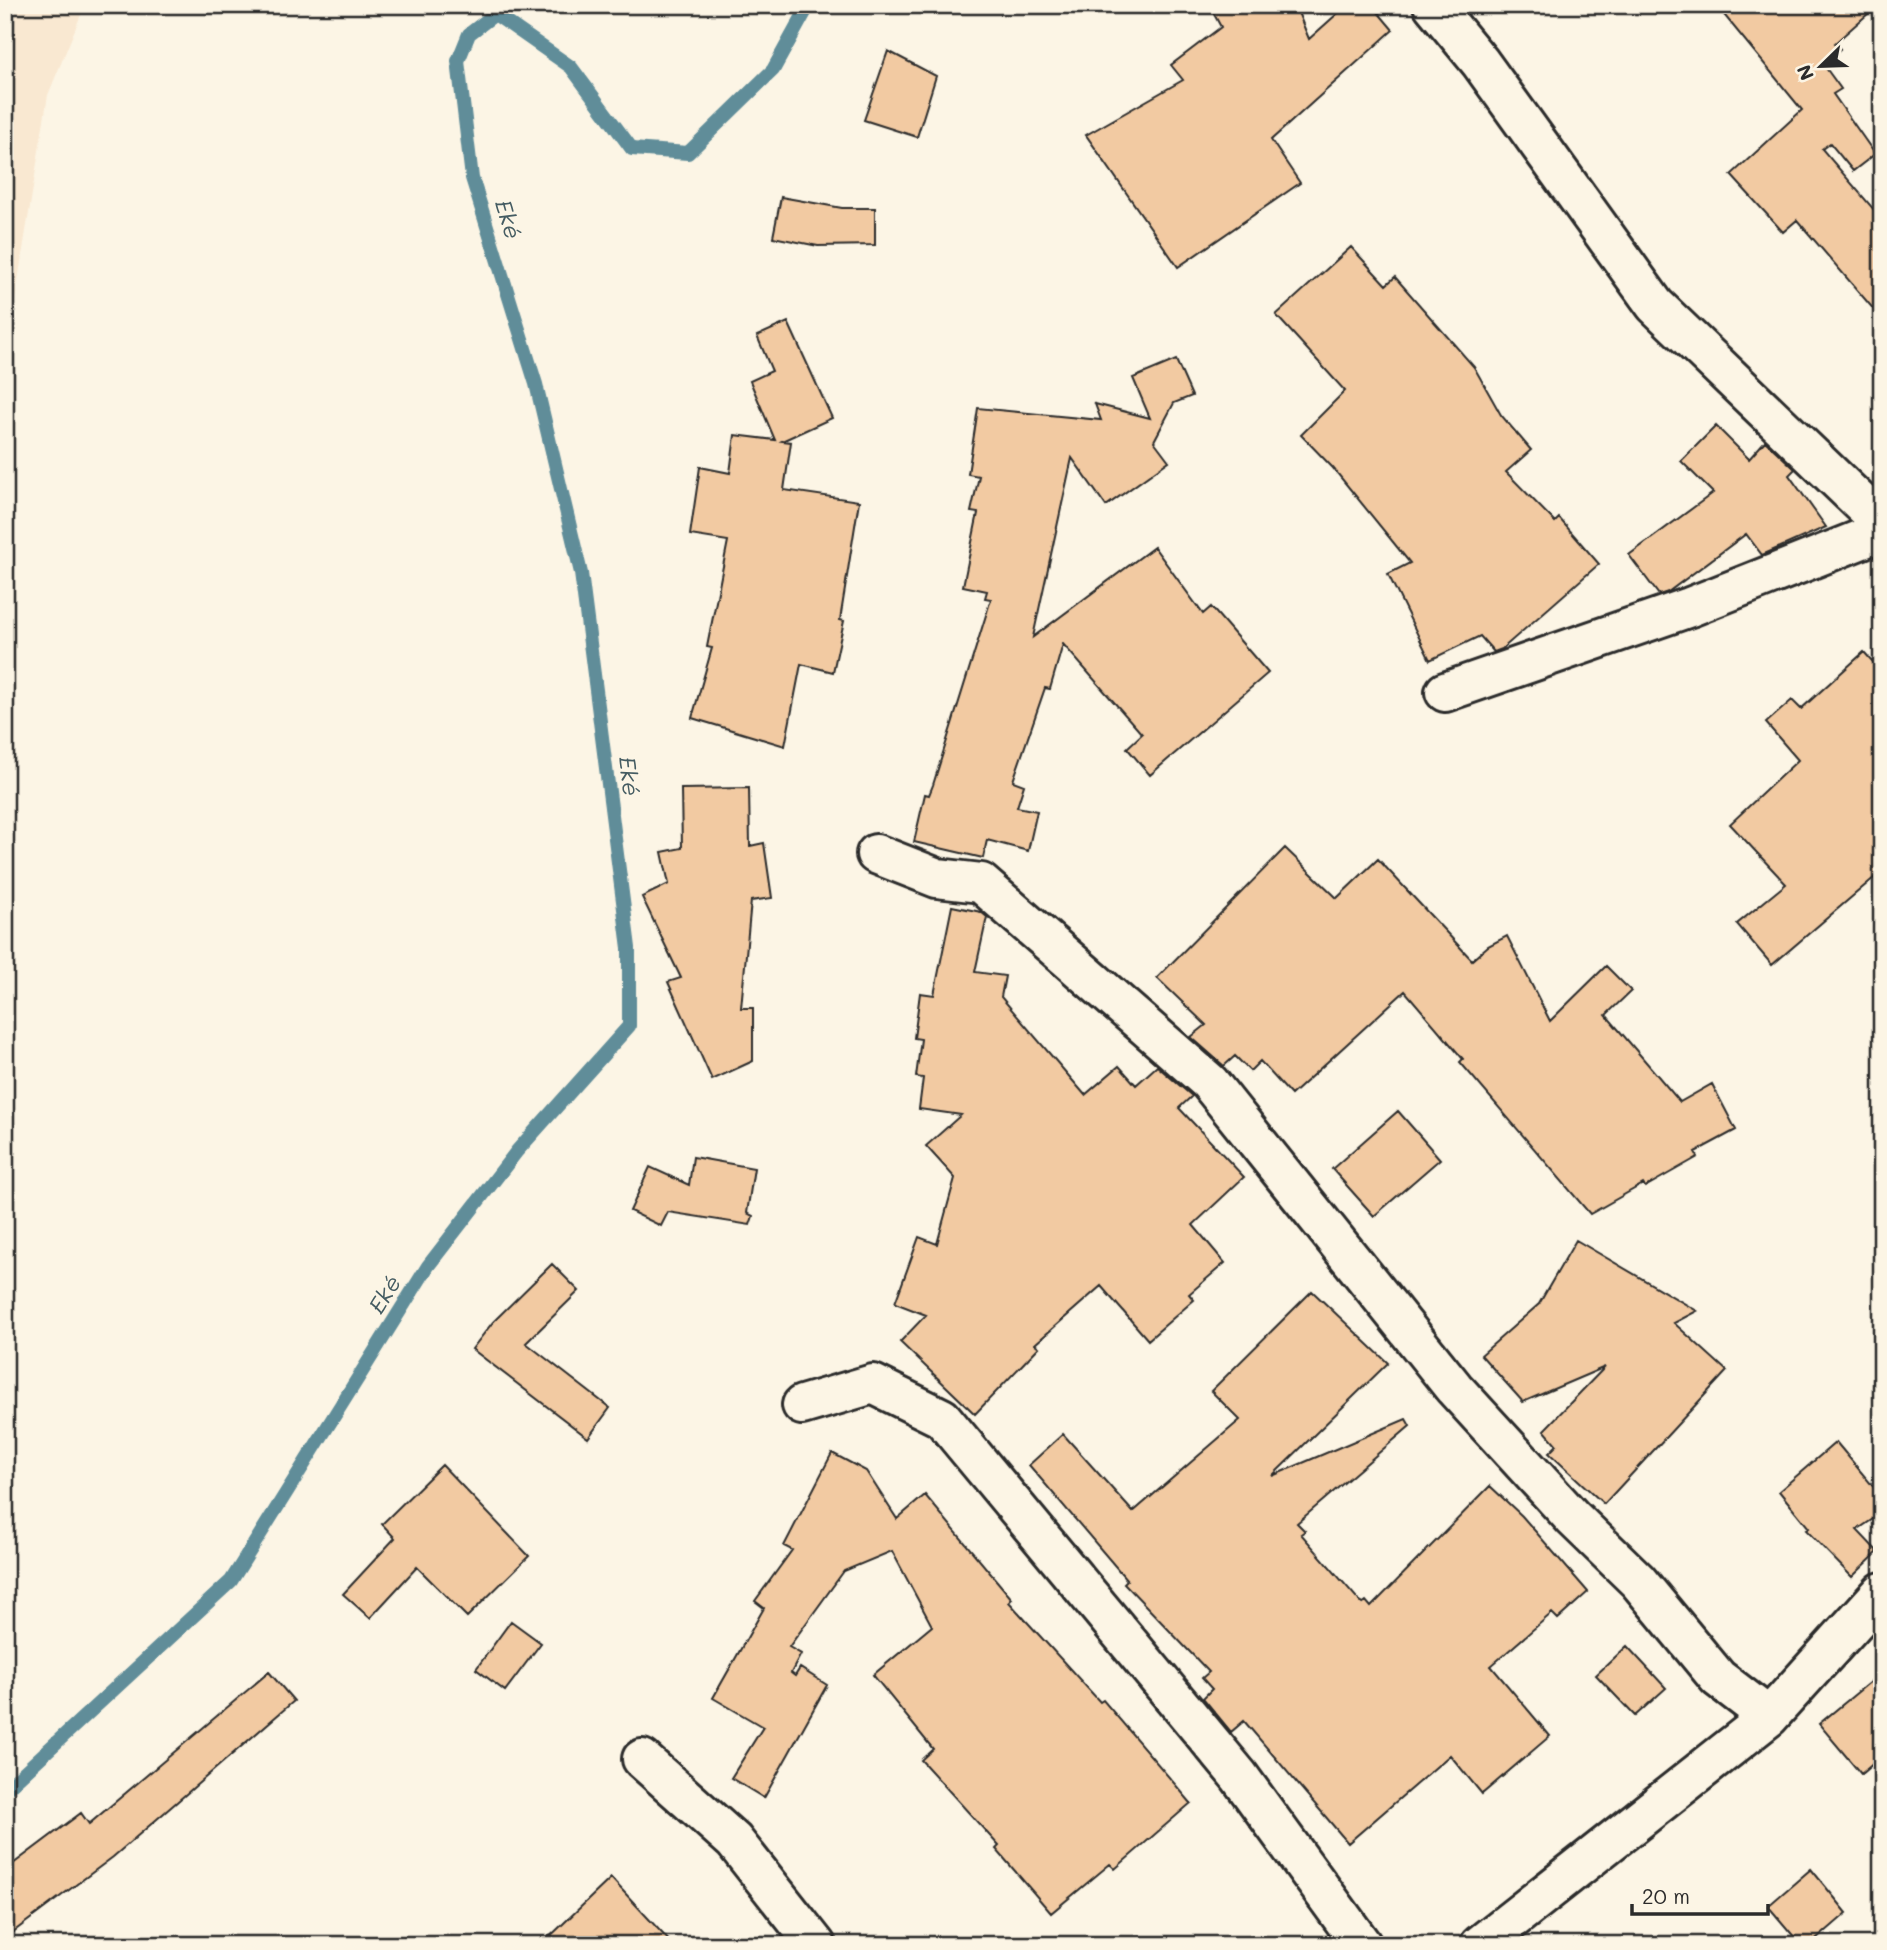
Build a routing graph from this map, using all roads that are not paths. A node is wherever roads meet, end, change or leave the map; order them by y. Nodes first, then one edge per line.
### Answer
1 (1433, 5) edge
2 (1882, 523) edge
3 (1882, 531) edge
4 (1445, 692) dead end
5 (876, 854) dead end
6 (802, 1405) dead end
7 (1882, 1592) edge
8 (1769, 1717) junction
9 (642, 1759) dead end
10 (816, 1945) edge
11 (1362, 1945) edge
12 (1480, 1945) edge

1 - 2 street
3 - 4 street
5 - 8 street
6 - 11 street
7 - 8 street
8 - 12 street
9 - 10 street

